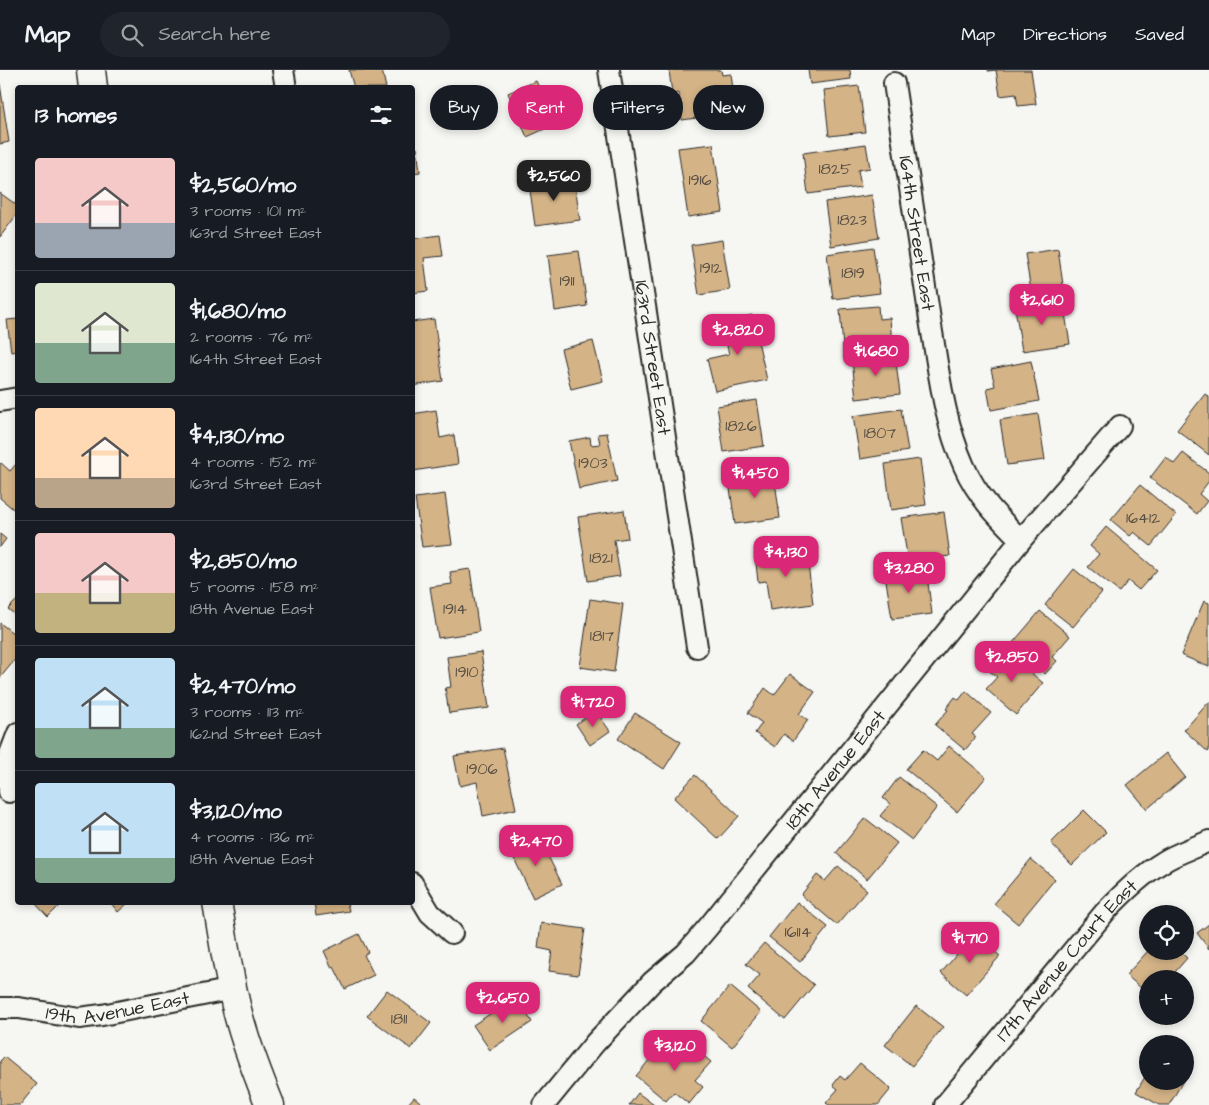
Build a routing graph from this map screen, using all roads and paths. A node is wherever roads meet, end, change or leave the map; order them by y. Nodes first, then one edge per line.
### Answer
1 (91, 70) edge
2 (284, 70) edge
3 (609, 70) edge
4 (894, 83) dead end
5 (93, 85) edge
6 (286, 85) edge
7 (15, 398) edge
8 (0, 401) edge
9 (1120, 426) dead end
10 (1021, 540) junction
11 (697, 647) dead end
12 (15, 742) edge
13 (9, 792) dead end
14 (1209, 841) edge
15 (415, 888) edge
16 (217, 905) edge
17 (452, 933) dead end
18 (233, 989) junction
19 (0, 1008) edge
20 (270, 1105) edge
21 (544, 1105) edge
22 (945, 1105) edge

1 - 5 street
2 - 6 street
3 - 11 street, 163rd Street East
4 - 10 street, 164th Street East
7 - 8 street
9 - 10 street, 18th Avenue East
10 - 21 street, 18th Avenue East
12 - 13 street
14 - 22 street, 17th Avenue Court East
15 - 17 street
16 - 18 street
18 - 19 street, 19th Avenue East
18 - 20 street

